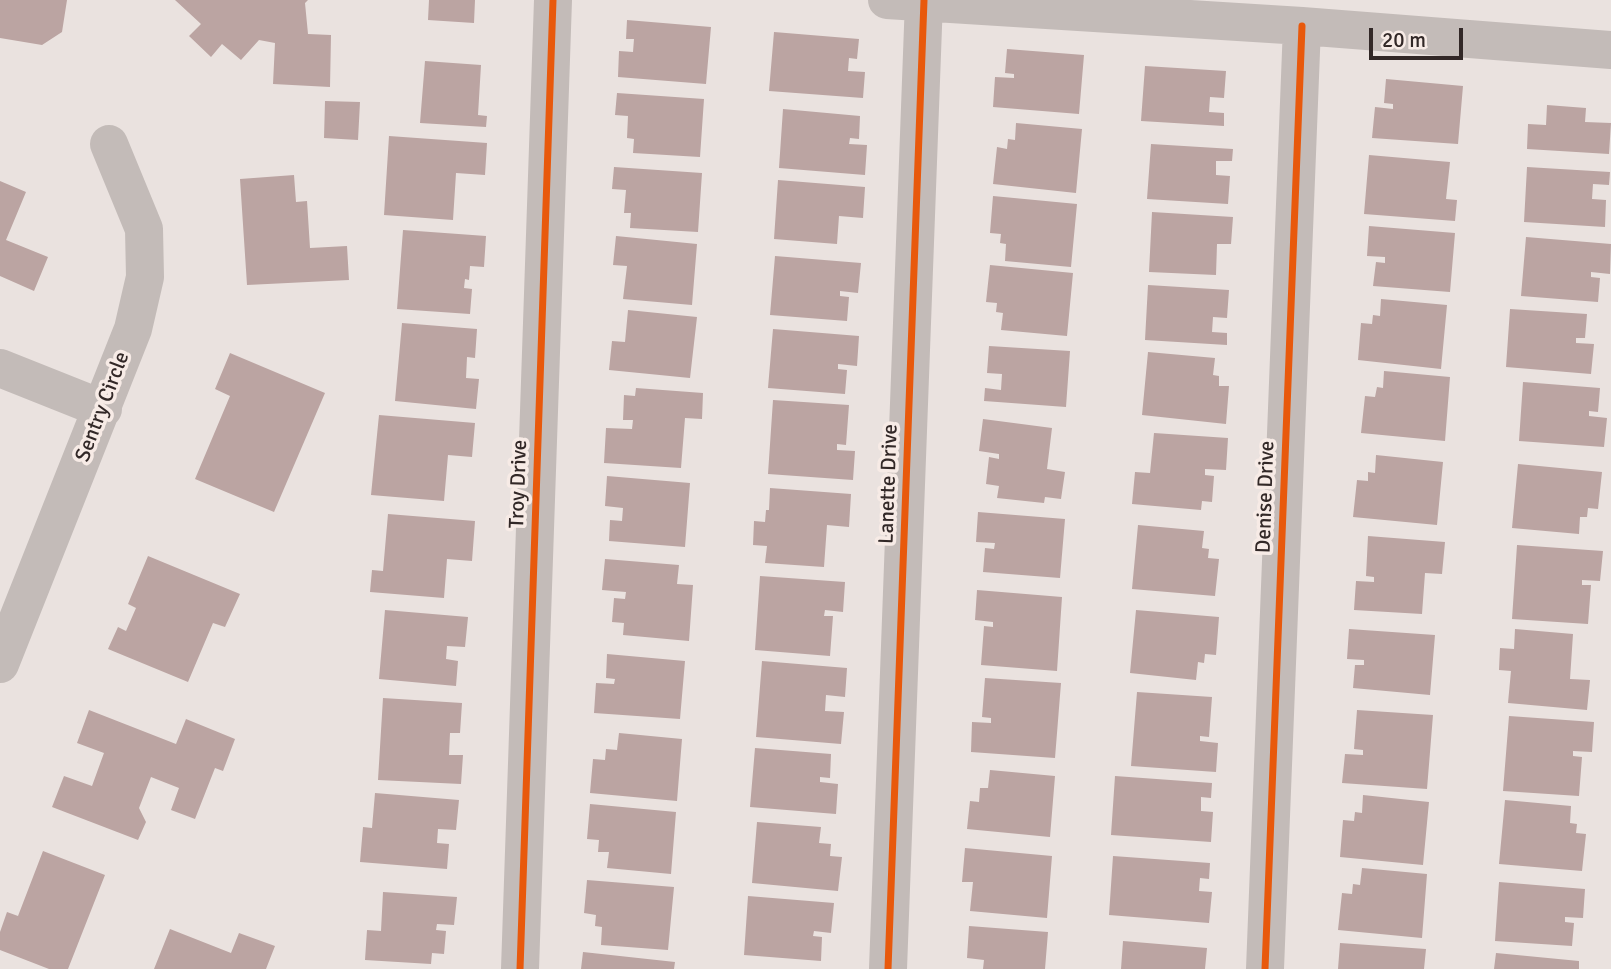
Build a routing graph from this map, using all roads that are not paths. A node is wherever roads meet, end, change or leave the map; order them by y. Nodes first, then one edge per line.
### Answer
1 (553, 0) edge
2 (911, 1) edge
3 (1302, 26) junction
4 (1611, 50) edge
5 (109, 144) dead end
6 (0, 368) edge
7 (103, 409) junction
8 (0, 664) edge
9 (520, 969) edge
10 (888, 969) edge
11 (1265, 969) edge

1 - 9 street, Troy Drive
2 - 3 street
2 - 10 street, Lanette Drive
3 - 4 street
3 - 11 street, Denise Drive
5 - 7 street, Sentry Circle
6 - 7 street
7 - 8 street, Sentry Circle

